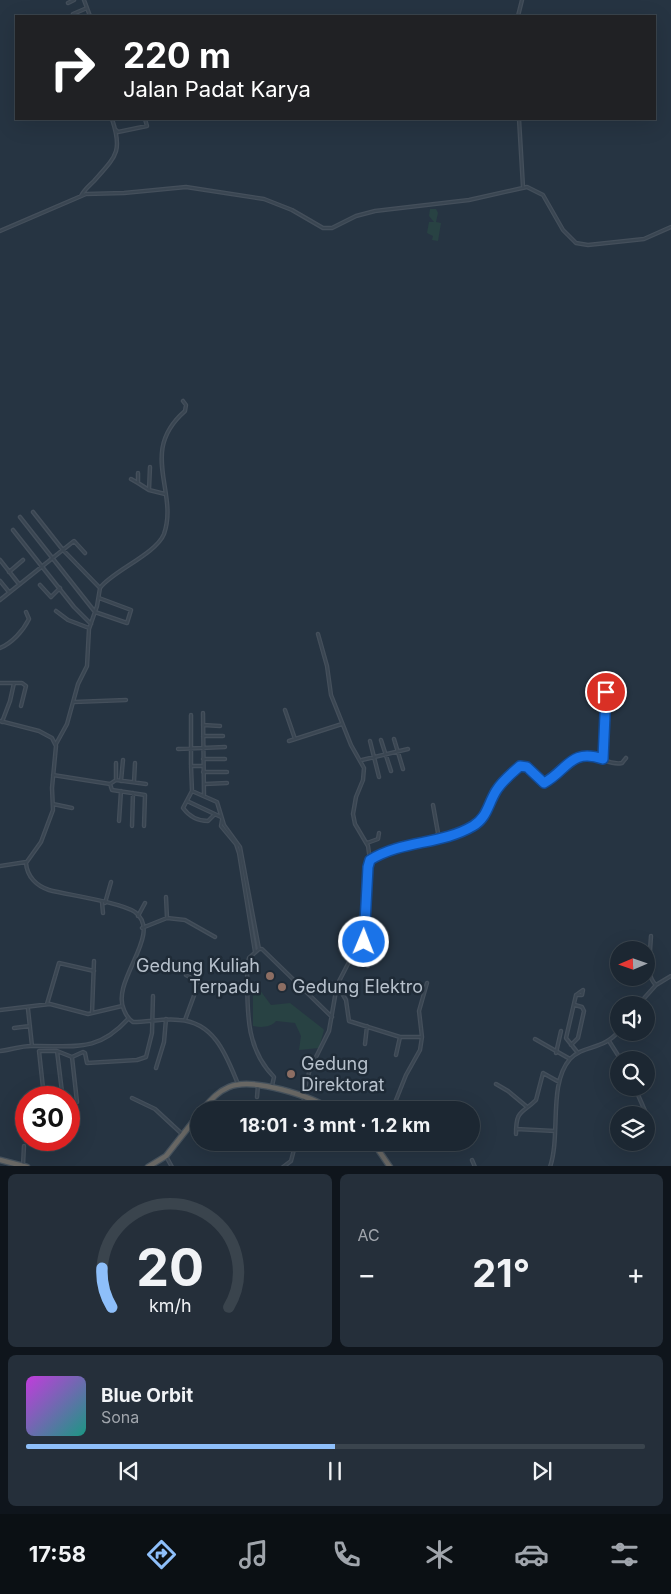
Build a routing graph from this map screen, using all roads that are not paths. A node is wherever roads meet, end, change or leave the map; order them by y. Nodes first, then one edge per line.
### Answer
1 (74, 0) edge
2 (84, 0) edge
3 (522, 0) edge
4 (68, 3) dead end
5 (87, 8) junction
6 (73, 14) dead end
7 (90, 15) edge
8 (518, 15) edge
9 (112, 120) edge
10 (145, 120) edge
11 (519, 120) edge
12 (116, 130) junction
13 (523, 187) junction
14 (82, 196) junction
15 (671, 227) edge
16 (0, 231) edge
17 (183, 401) dead end
18 (150, 467) dead end
19 (138, 473) dead end
20 (131, 479) dead end
21 (138, 483) junction
22 (149, 490) junction
23 (165, 494) junction
24 (33, 512) dead end
25 (20, 517) dead end
26 (13, 530) dead end
27 (63, 550) junction
28 (85, 553) dead end
29 (51, 558) junction
30 (0, 560) edge
31 (23, 560) dead end
32 (42, 565) junction
33 (9, 572) junction
34 (0, 581) edge
35 (19, 584) junction
36 (40, 585) dead end
37 (60, 588) junction
38 (100, 588) junction
39 (9, 592) junction
40 (98, 598) junction
41 (0, 600) edge
42 (26, 612) dead end
43 (56, 612) dead end
44 (95, 612) junction
45 (91, 624) junction
46 (89, 629) junction
47 (318, 634) dead end
48 (0, 648) edge
49 (0, 683) edge
50 (14, 683) junction
51 (606, 692) dead end
52 (126, 700) dead end
53 (73, 702) junction
54 (21, 706) dead end
55 (285, 710) dead end
56 (203, 713) dead end
57 (191, 715) dead end
58 (1, 722) edge
59 (342, 724) junction
60 (203, 725) junction
61 (220, 726) dead end
62 (203, 736) junction
63 (223, 736) dead end
64 (295, 739) junction
65 (394, 739) dead end
66 (381, 740) dead end
67 (289, 741) dead end
68 (370, 741) dead end
69 (56, 744) junction
70 (203, 748) junction
71 (225, 748) dead end
72 (178, 749) dead end
73 (191, 749) junction
74 (408, 749) dead end
75 (397, 750) junction
76 (386, 753) junction
77 (374, 756) junction
78 (626, 758) dead end
79 (203, 759) junction
80 (225, 759) dead end
81 (603, 759) junction
82 (123, 760) dead end
83 (361, 760) junction
84 (116, 763) dead end
85 (134, 764) dead end
86 (191, 766) junction
87 (203, 766) junction
88 (403, 769) dead end
89 (391, 771) dead end
90 (204, 772) junction
91 (227, 772) dead end
92 (53, 775) junction
93 (380, 777) dead end
94 (116, 780) junction
95 (121, 781) junction
96 (134, 782) junction
97 (227, 783) dead end
98 (110, 784) junction
99 (146, 784) dead end
100 (204, 784) junction
101 (192, 790) junction
102 (121, 791) junction
103 (133, 793) junction
104 (204, 796) junction
105 (187, 800) junction
106 (53, 804) junction
107 (433, 805) dead end
108 (72, 808) dead end
109 (214, 815) junction
110 (221, 819) junction
111 (119, 821) dead end
112 (132, 826) dead end
113 (144, 826) dead end
114 (379, 833) dead end
115 (434, 840) junction
116 (367, 843) junction
117 (370, 860) junction
118 (26, 862) junction
119 (0, 866) edge
120 (111, 882) dead end
121 (166, 897) dead end
122 (102, 902) junction
123 (105, 903) junction
124 (145, 903) dead end
125 (103, 914) dead end
126 (138, 916) junction
127 (167, 918) junction
128 (142, 928) junction
129 (650, 936) dead end
130 (215, 938) dead end
131 (259, 949) junction
132 (255, 952) junction
133 (357, 954) junction
134 (94, 961) dead end
135 (368, 966) dead end
136 (94, 971) junction
137 (186, 975) dead end
138 (671, 976) edge
139 (427, 983) dead end
140 (337, 985) junction
141 (656, 985) junction
142 (576, 995) dead end
143 (153, 996) dead end
144 (646, 996) edge
145 (47, 1004) junction
146 (574, 1005) junction
147 (122, 1006) junction
148 (28, 1008) junction
149 (0, 1010) edge
150 (92, 1013) junction
151 (333, 1017) junction
152 (128, 1018) junction
153 (153, 1020) junction
154 (166, 1020) junction
155 (185, 1020) junction
156 (30, 1026) junction
157 (367, 1026) junction
158 (14, 1028) dead end
159 (561, 1031) dead end
160 (400, 1037) junction
161 (422, 1037) junction
162 (535, 1040) dead end
163 (609, 1041) joint
164 (364, 1044) dead end
165 (571, 1045) junction
166 (32, 1046) junction
167 (0, 1051) edge
168 (57, 1051) junction
169 (615, 1051) edge
170 (556, 1053) junction
171 (578, 1053) junction
172 (396, 1055) dead end
173 (72, 1057) junction
174 (570, 1059) junction
175 (156, 1068) dead end
176 (559, 1082) junction
177 (238, 1084) junction
178 (496, 1084) dead end
179 (258, 1085) junction
180 (43, 1086) edge
181 (61, 1086) edge
182 (75, 1086) edge
183 (271, 1088) junction
184 (257, 1097) dead end
185 (303, 1097) junction
186 (132, 1098) dead end
187 (210, 1101) edge
188 (303, 1101) edge
189 (312, 1101) edge
190 (396, 1101) edge
191 (526, 1106) junction
192 (190, 1125) edge
193 (516, 1129) junction
194 (555, 1131) junction
195 (182, 1134) junction
196 (516, 1134) dead end
197 (24, 1151) edge
198 (294, 1151) edge
199 (381, 1152) edge
200 (166, 1156) junction
201 (0, 1160) edge
202 (472, 1160) dead end
203 (25, 1166) edge
204 (148, 1166) edge
205 (172, 1166) edge
206 (282, 1166) edge
207 (390, 1166) edge
208 (475, 1166) edge
209 (550, 1166) edge

1 - 4 street
2 - 5 street
3 - 8 street
5 - 6 street
5 - 7 street
9 - 12 street
10 - 12 street
11 - 13 street
12 - 14 street
13 - 14 street
13 - 15 street
14 - 16 street
17 - 23 street
18 - 22 street
19 - 21 street
20 - 21 street
21 - 22 street
22 - 23 street
23 - 38 street
24 - 27 street
25 - 29 street
26 - 32 street
27 - 28 street
27 - 29 street
27 - 38 street
29 - 32 street
29 - 44 street
30 - 33 street
31 - 33 street
32 - 35 street
32 - 37 street
33 - 35 street
34 - 39 street
35 - 39 street
36 - 37 street
37 - 45 street
38 - 40 street
39 - 41 street
40 - 44 street
40 - 44 street
42 - 48 street
43 - 46 street
44 - 45 street
45 - 46 street
46 - 53 street
47 - 59 street
49 - 50 street
50 - 54 street
50 - 58 street
51 - 81 street
52 - 53 street
53 - 69 street
55 - 64 street
56 - 60 street
57 - 73 street
58 - 69 street
59 - 64 street
59 - 83 street
60 - 61 street
60 - 62 street
62 - 63 street
62 - 70 street
64 - 67 street
65 - 75 street
66 - 76 street
68 - 77 street
69 - 92 street
70 - 71 street
70 - 73 street
70 - 79 street
72 - 73 street
73 - 86 street
74 - 75 street
75 - 76 street
75 - 88 street
76 - 77 street
76 - 89 street
77 - 83 street
77 - 93 street
78 - 81 street
79 - 80 street
79 - 87 street
81 - 115 street
82 - 95 street
83 - 116 street
84 - 94 street
85 - 96 street
86 - 87 street
86 - 101 street
87 - 90 street
90 - 91 street
90 - 100 street
92 - 98 street
92 - 106 street
94 - 95 street
94 - 98 street
95 - 96 street
96 - 99 street
97 - 100 street
98 - 102 street
100 - 104 street
101 - 104 street
101 - 105 street
102 - 103 street
102 - 111 street
103 - 112 street
103 - 113 street
104 - 110 street
105 - 109 street
105 - 109 street
106 - 108 street
106 - 118 street
107 - 115 street
109 - 110 street
110 - 131 street
110 - 132 street
114 - 116 street
115 - 117 street
116 - 117 street
117 - 133 street
118 - 119 street
118 - 122 street
120 - 123 street
121 - 127 street
122 - 123 street
122 - 125 street
123 - 126 street
124 - 126 street
126 - 128 street
127 - 128 street
127 - 130 street
128 - 147 street
129 - 141 street
131 - 132 street
131 - 151 street
132 - 183 street
133 - 135 street
133 - 140 street
134 - 136 street
136 - 145 street
136 - 150 street
137 - 155 street
138 - 141 street
139 - 161 street
140 - 151 street
140 - 157 street
141 - 144 street
142 - 146 street
143 - 153 street
145 - 148 street
145 - 150 street
146 - 165 street
146 - 165 street
147 - 150 street
147 - 152 street
148 - 149 street
148 - 156 street
151 - 185 street
152 - 153 street
152 - 166 street
153 - 154 street
153 - 173 street
154 - 155 street
154 - 175 street
155 - 177 street
156 - 158 street
156 - 166 street
157 - 160 street
157 - 164 street
159 - 170 street
160 - 161 street
160 - 172 street
161 - 190 street
162 - 170 street
163 - 169 street
163 - 171 street
165 - 171 street
166 - 167 street
168 - 173 street
168 - 180 street
168 - 181 street
170 - 174 street
171 - 174 street
173 - 182 street
174 - 176 street
176 - 191 street
176 - 194 street
177 - 179 highway
177 - 187 highway
178 - 191 street
179 - 183 highway
179 - 184 street
183 - 185 highway
185 - 188 street
185 - 189 highway
186 - 195 street
191 - 193 street
192 - 195 highway
193 - 194 street
193 - 196 street
194 - 209 street
195 - 200 highway
197 - 203 street
198 - 206 street
199 - 207 highway
200 - 204 highway
200 - 205 street
201 - 203 highway
202 - 208 street

